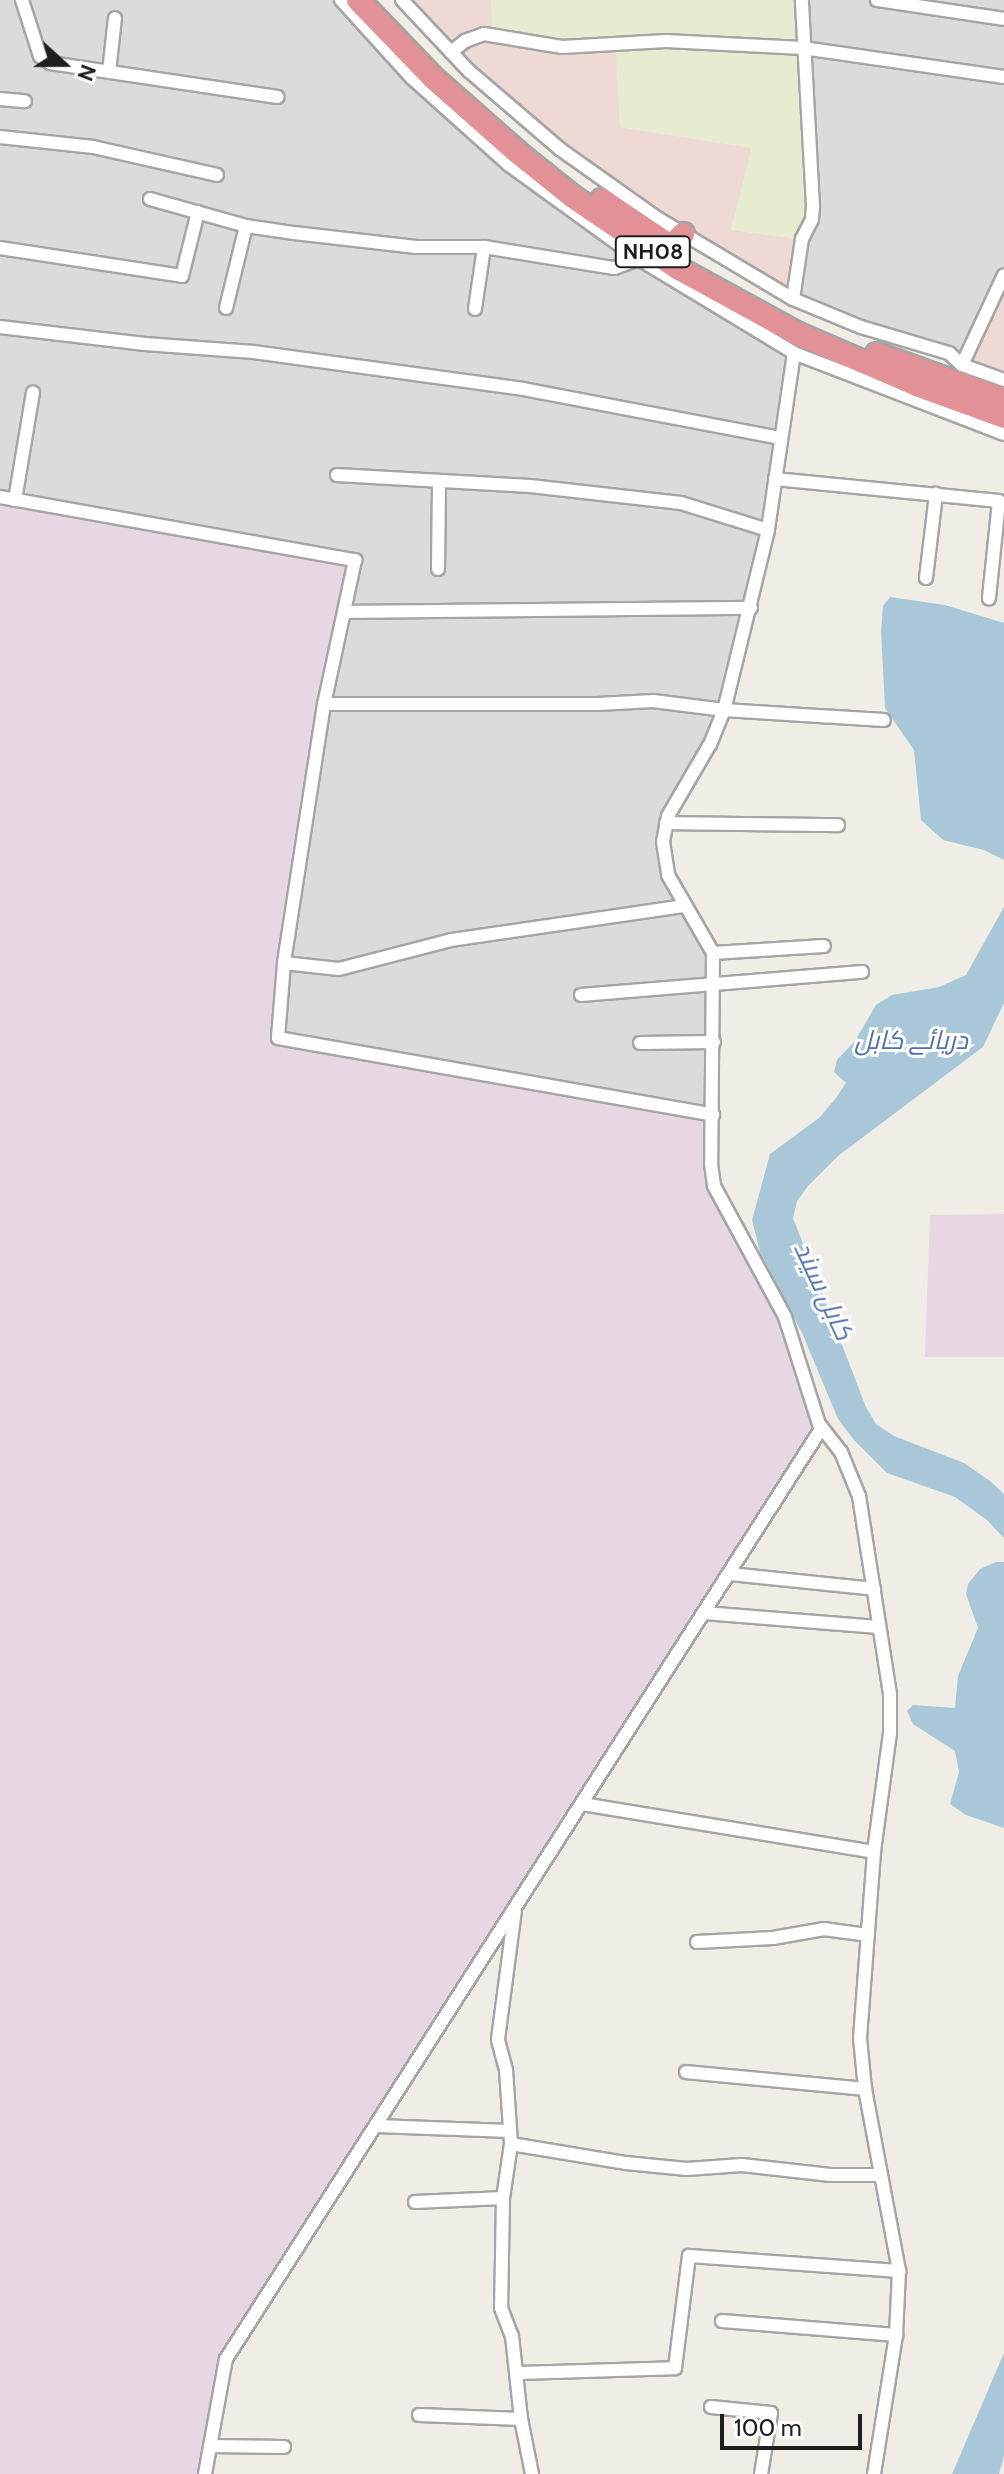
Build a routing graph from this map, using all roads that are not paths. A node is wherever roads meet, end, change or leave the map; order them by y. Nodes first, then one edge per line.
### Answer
1 (22, 0) edge
2 (341, 0) edge
3 (358, 0) edge
4 (377, 0) edge
5 (402, 0) edge
6 (802, 0) edge
7 (877, 0) edge
8 (115, 18) dead end
9 (1004, 19) edge
10 (803, 48) junction
11 (451, 52) junction
12 (109, 72) junction
13 (1004, 77) edge
14 (277, 97) dead end
15 (0, 99) edge
16 (25, 101) dead end
17 (0, 137) edge
18 (217, 175) dead end
19 (150, 199) dead end
20 (618, 202) junction
21 (198, 212) junction
22 (246, 226) junction
23 (677, 240) junction
24 (484, 247) junction
25 (0, 248) edge
26 (639, 259) junction
27 (675, 273) junction
28 (1004, 275) edge
29 (793, 299) junction
30 (226, 308) dead end
31 (475, 309) dead end
32 (0, 327) edge
33 (794, 353) junction
34 (962, 365) junction
35 (1004, 380) edge
36 (33, 393) dead end
37 (1004, 400) edge
38 (1004, 417) edge
39 (1004, 434) edge
40 (780, 438) junction
41 (337, 475) dead end
42 (775, 479) junction
43 (439, 483) junction
44 (936, 494) junction
45 (0, 497) edge
46 (15, 500) junction
47 (768, 530) junction
48 (438, 569) dead end
49 (926, 578) dead end
50 (989, 598) dead end
51 (751, 608) junction
52 (344, 612) junction
53 (324, 704) junction
54 (724, 710) junction
55 (884, 720) dead end
56 (666, 823) junction
57 (838, 825) dead end
58 (683, 906) junction
59 (824, 946) dead end
60 (713, 953) junction
61 (284, 963) junction
62 (862, 972) dead end
63 (715, 982) junction
64 (581, 995) dead end
65 (714, 1042) junction
66 (640, 1043) dead end
67 (713, 1115) junction
68 (821, 1429) junction
69 (730, 1574) junction
70 (874, 1589) junction
71 (704, 1613) junction
72 (878, 1627) junction
73 (582, 1804) junction
74 (874, 1852) junction
75 (516, 1907) junction
76 (867, 1935) junction
77 (697, 1942) dead end
78 (686, 2072) dead end
79 (865, 2089) junction
80 (376, 2126) junction
81 (511, 2137) junction
82 (881, 2175) junction
83 (503, 2198) junction
84 (415, 2202) dead end
85 (899, 2271) junction
86 (722, 2321) dead end
87 (896, 2335) junction
88 (518, 2373) junction
89 (711, 2407) dead end
90 (419, 2415) dead end
91 (521, 2419) junction
92 (210, 2446) junction
93 (284, 2447) dead end
94 (205, 2474) edge
95 (532, 2474) edge
96 (761, 2474) edge
97 (874, 2474) edge

1 - 12 street
2 - 26 street
3 - 27 highway, NH08
4 - 20 highway, NH08
5 - 11 street
6 - 10 street
7 - 9 street
8 - 12 street
10 - 11 street
10 - 13 street
10 - 29 street
11 - 20 street
12 - 14 street
15 - 16 street
17 - 18 street
19 - 21 street
20 - 23 highway, NH08
21 - 22 street
21 - 25 street
22 - 24 street
22 - 30 street
23 - 29 street
23 - 37 highway, NH08
24 - 26 street
24 - 31 street
26 - 27 street
27 - 33 street
27 - 38 highway, NH08
28 - 34 street
29 - 34 street
32 - 40 street
33 - 39 street
33 - 40 street
34 - 35 street
36 - 46 street
40 - 42 street
41 - 43 street
42 - 44 street
42 - 47 street
43 - 47 street
43 - 48 street
44 - 49 street
44 - 50 street
45 - 46 street
46 - 52 street
47 - 51 street
51 - 52 street
51 - 54 street
52 - 53 street
53 - 54 street
53 - 61 street
54 - 55 street
54 - 56 street
56 - 57 street
56 - 58 street
58 - 60 street
58 - 61 street
59 - 60 street
60 - 63 street
61 - 67 street
62 - 63 street
63 - 64 street
63 - 65 street
65 - 66 street
65 - 67 street
67 - 68 street
68 - 69 street
68 - 70 street
69 - 70 street
69 - 71 street
70 - 72 street
71 - 72 street
71 - 73 street
72 - 74 street
73 - 74 street
73 - 75 street
74 - 76 street
75 - 80 street
75 - 81 street
76 - 77 street
76 - 79 street
78 - 79 street
79 - 82 street
80 - 81 street
80 - 92 street
81 - 82 street
81 - 83 street
82 - 85 street
83 - 84 street
83 - 88 street
85 - 87 street
85 - 88 street
86 - 87 street
87 - 97 street
88 - 91 street
89 - 96 street
90 - 91 street
91 - 95 street
92 - 93 street
92 - 94 street

